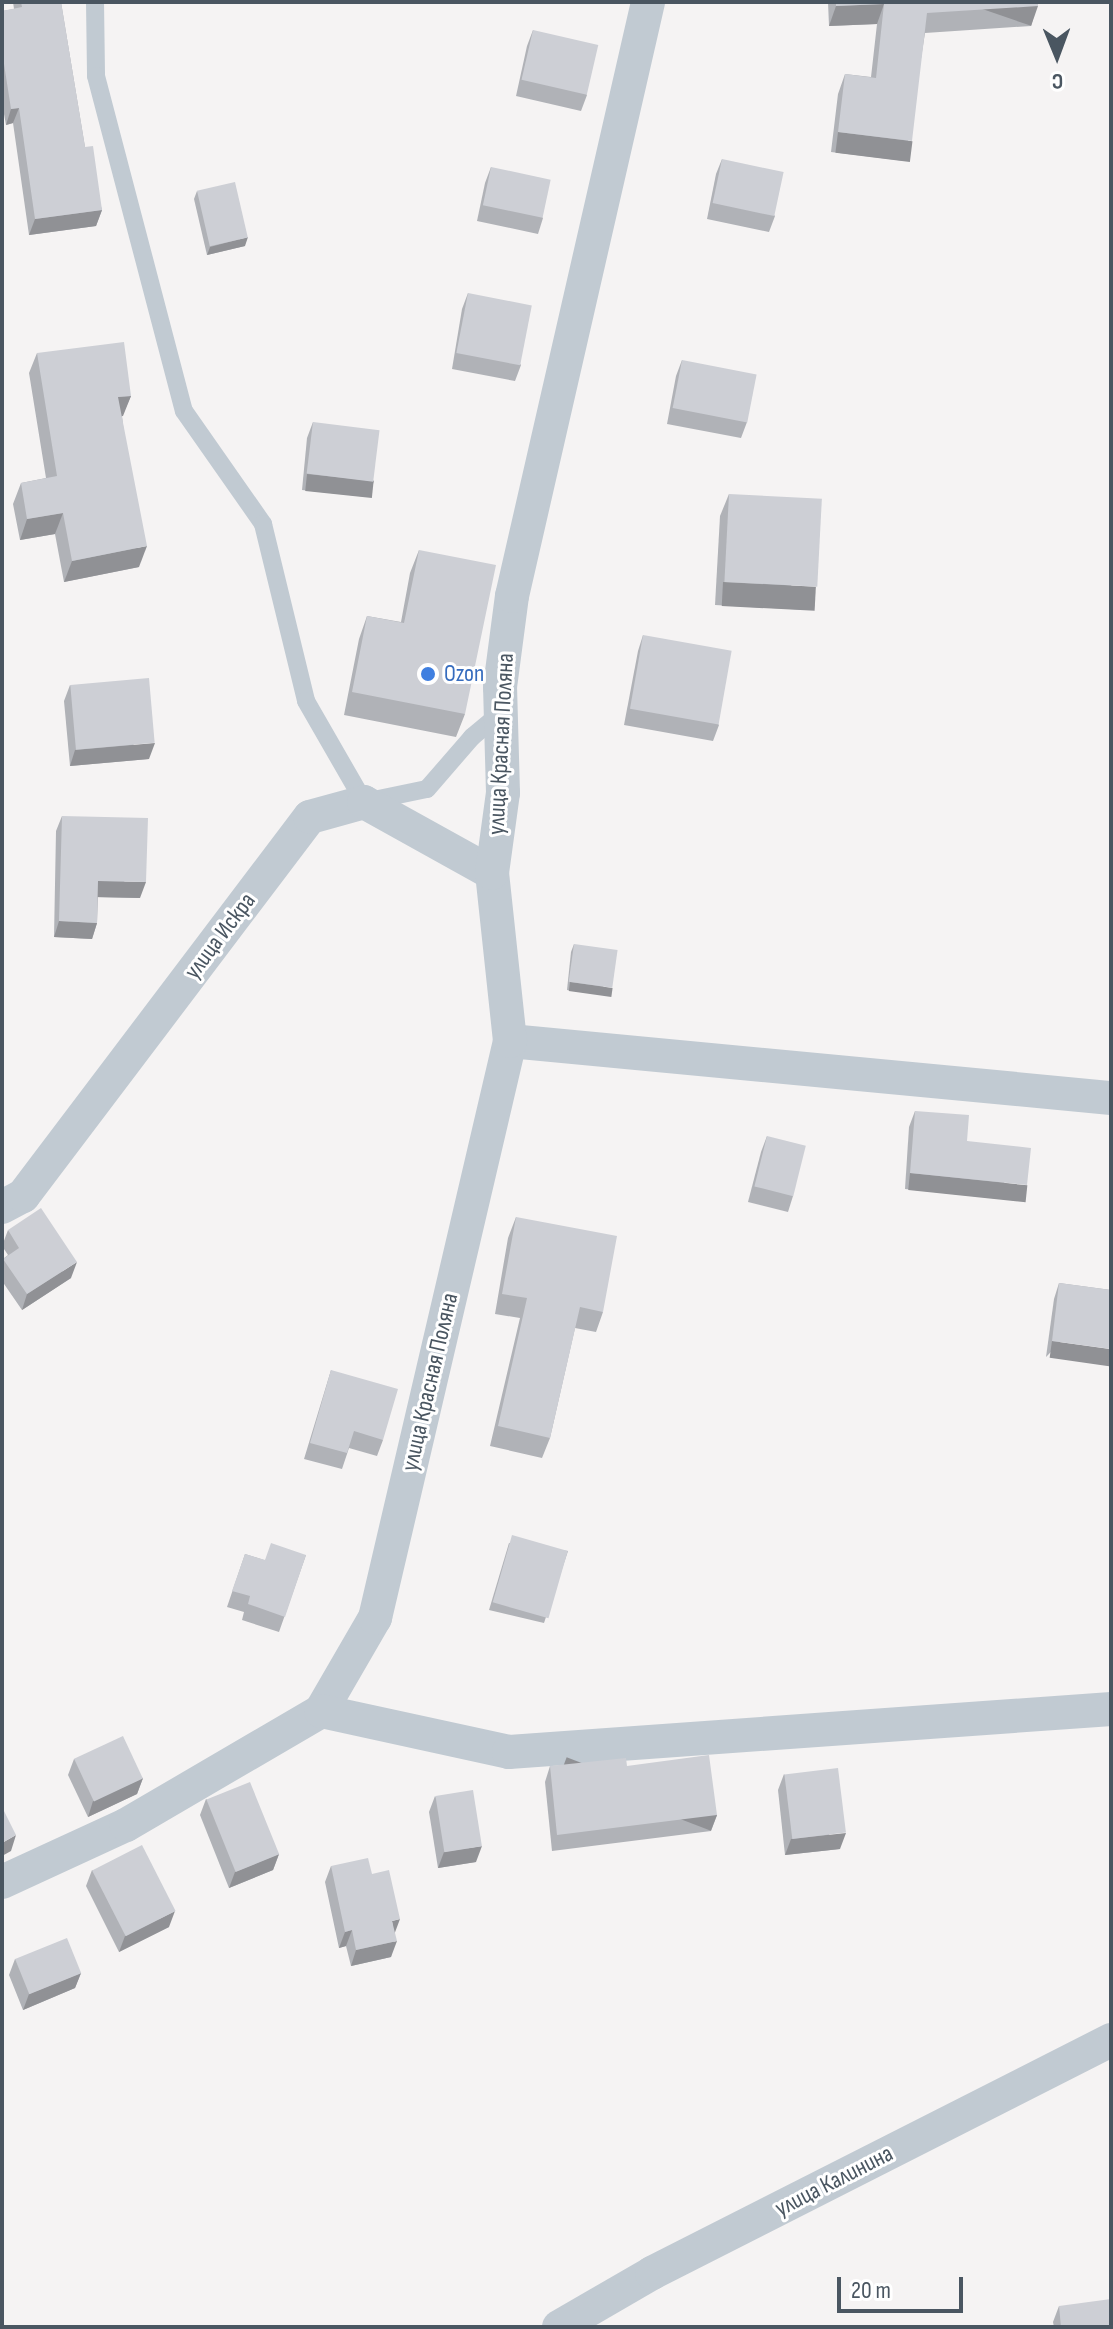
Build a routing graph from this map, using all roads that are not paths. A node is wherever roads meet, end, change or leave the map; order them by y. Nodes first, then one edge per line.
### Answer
1 (95, 2) edge
2 (648, 2) edge
3 (501, 713) junction
4 (364, 802) junction
5 (492, 873) junction
6 (510, 1041) junction
7 (1111, 1098) edge
8 (2, 1207) edge
9 (1111, 1709) edge
10 (321, 1711) junction
11 (2, 1882) edge
12 (1111, 2040) edge
13 (559, 2327) edge

1 - 4 lane
2 - 3 street, улица Красная Поляна
3 - 4 lane
3 - 5 street, улица Красная Поляна
4 - 5 street
4 - 8 street, улица Искра
5 - 6 street, улица Красная Поляна
6 - 7 street
6 - 10 street, улица Красная Поляна
9 - 10 street
10 - 11 street
12 - 13 street, улица Калинина

